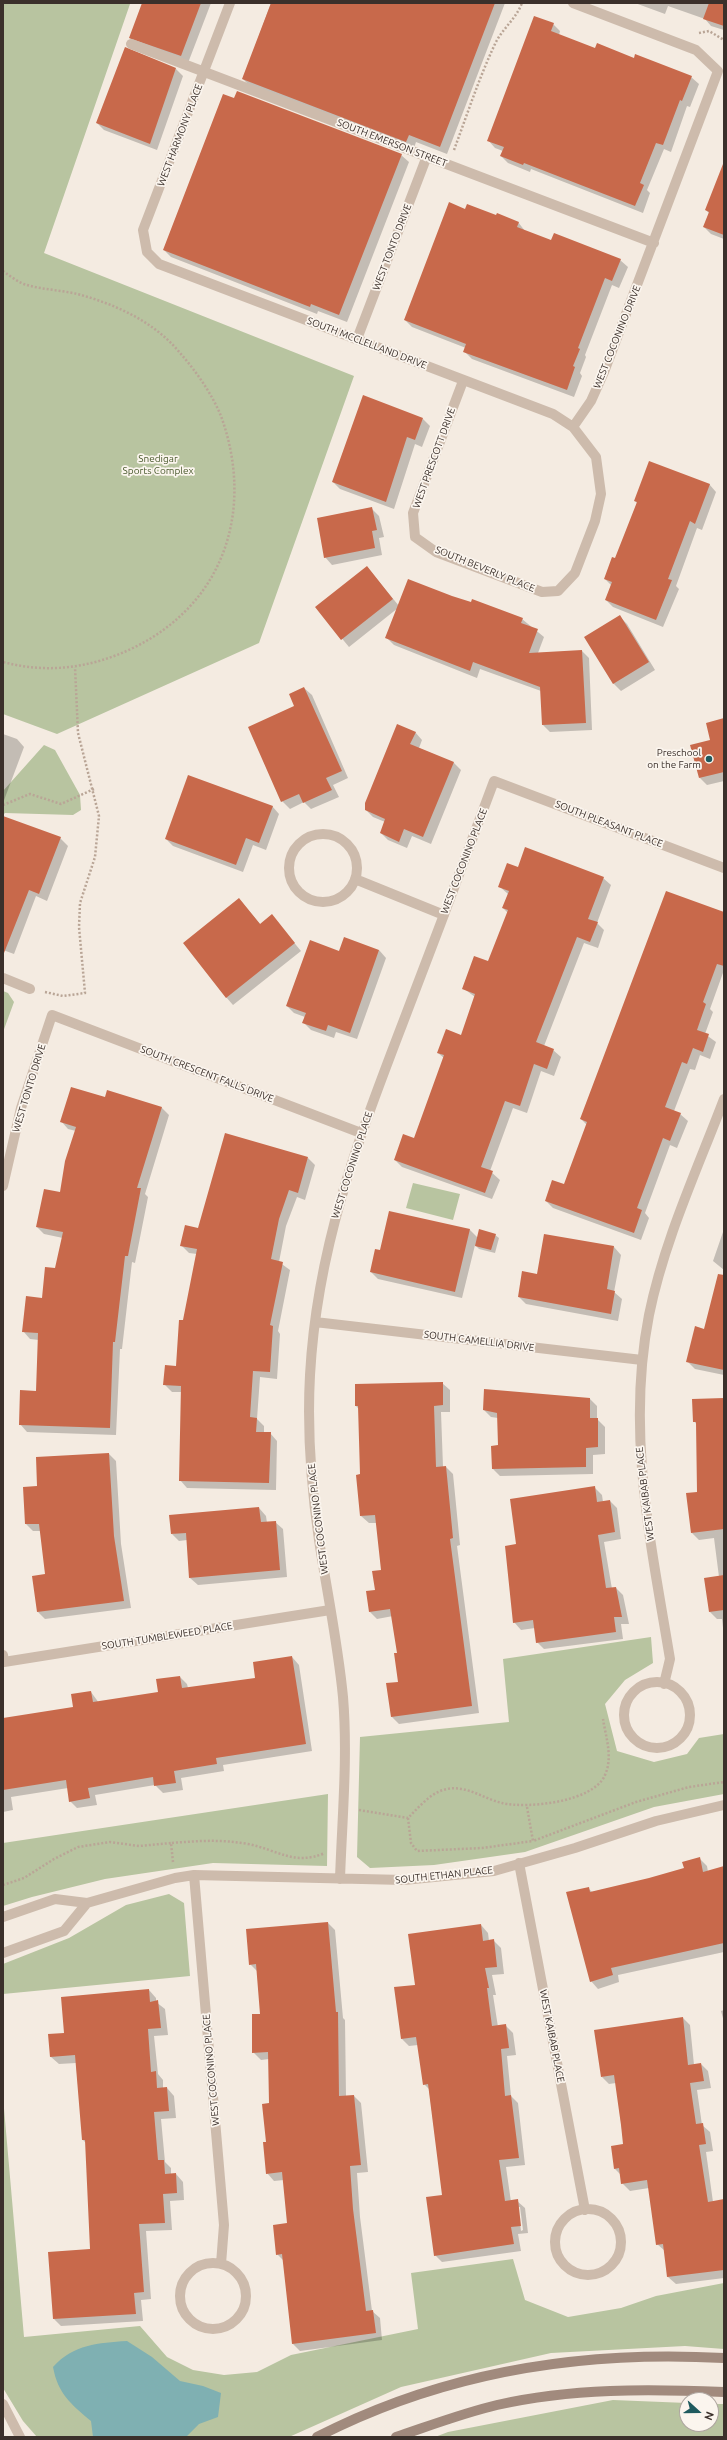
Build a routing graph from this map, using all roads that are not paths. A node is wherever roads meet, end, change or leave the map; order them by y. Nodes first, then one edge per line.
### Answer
1 (230, 3) edge
2 (573, 3) edge
3 (131, 44) dead end
4 (204, 72) junction
5 (427, 156) junction
6 (654, 243) junction
7 (159, 264) joint
8 (357, 339) junction
9 (462, 381) junction
10 (573, 427) junction
11 (415, 537) joint
12 (494, 781) joint
13 (724, 868) edge
14 (355, 879) junction
15 (444, 915) junction
16 (3, 978) edge
17 (30, 989) road end
18 (52, 1015) joint
19 (724, 1099) edge
20 (361, 1133) junction
21 (3, 1186) edge
22 (315, 1322) junction
23 (642, 1360) junction
24 (330, 1610) junction
25 (4, 1658) edge
26 (664, 1684) junction
27 (724, 1804) edge
28 (519, 1863) junction
29 (194, 1876) junction
30 (340, 1879) junction
31 (87, 1903) junction
32 (3, 1917) edge
33 (3, 1953) edge
34 (585, 2210) junction
35 (221, 2264) junction
36 (724, 2358) edge
37 (724, 2392) edge
38 (3, 2404) edge
39 (20, 2437) edge
40 (317, 2437) edge
41 (396, 2437) edge

1 - 4 street, WEST HARMONY PLACE
2 - 6 street, WEST COCONINO DRIVE
3 - 4 street, SOUTH EMERSON STREET
4 - 5 street, SOUTH EMERSON STREET
4 - 7 street, WEST HARMONY PLACE
5 - 6 street, SOUTH EMERSON STREET
5 - 8 street, WEST TONTO DRIVE
6 - 10 street, WEST COCONINO DRIVE
7 - 8 street, SOUTH MCCLELLAND DRIVE
8 - 9 street, SOUTH MCCLELLAND DRIVE
9 - 10 street, SOUTH MCCLELLAND DRIVE
9 - 11 street, WEST PRESCOTT DRIVE
10 - 11 street, SOUTH BEVERLY PLACE
12 - 13 street, SOUTH PLEASANT PLACE
12 - 15 street, WEST COCONINO PLACE
14 - 14 street
14 - 15 street
15 - 20 street, WEST COCONINO PLACE
16 - 17 street
18 - 20 street, SOUTH CRESCENT FALLS DRIVE
18 - 21 street, WEST TONTO DRIVE
19 - 23 street, WEST KAIBAB PLACE
20 - 22 street, WEST COCONINO PLACE
22 - 23 street, SOUTH CAMELLIA DRIVE
22 - 24 street, WEST COCONINO PLACE
23 - 26 street, WEST KAIBAB PLACE
24 - 25 street, SOUTH TUMBLEWEED PLACE
24 - 30 street, WEST COCONINO PLACE
26 - 26 street
27 - 28 street, SOUTH ETHAN PLACE
28 - 30 street, SOUTH ETHAN PLACE
28 - 34 street, WEST KAIBAB PLACE
29 - 30 street, SOUTH ETHAN PLACE
29 - 31 street, SOUTH ETHAN PLACE
29 - 35 street, WEST COCONINO PLACE
31 - 32 street, SOUTH ETHAN PLACE
31 - 33 street
34 - 34 street
35 - 35 street
36 - 40 street
37 - 41 street
38 - 39 street

